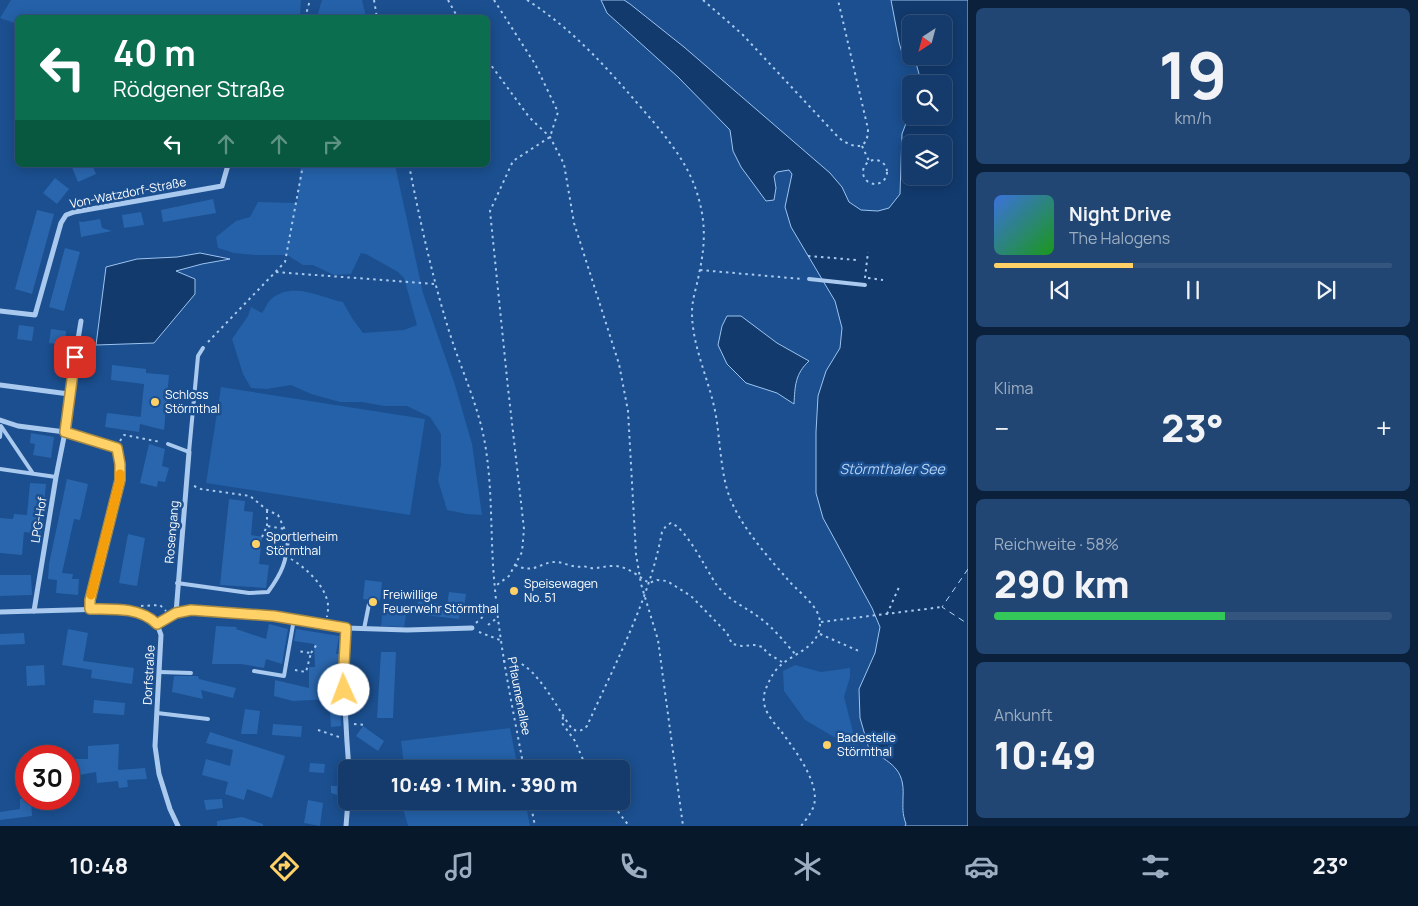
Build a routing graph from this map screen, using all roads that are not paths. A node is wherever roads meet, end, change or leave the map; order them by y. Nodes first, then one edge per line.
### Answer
1 (227, 167) edge
2 (809, 279) road end
3 (865, 285) dead end
4 (0, 311) edge
5 (81, 321) dead end
6 (203, 348) road end
7 (0, 385) edge
8 (69, 394) junction
9 (1, 422) edge
10 (65, 432) junction
11 (0, 437) edge
12 (168, 444) road end
13 (189, 452) junction
14 (0, 469) edge
15 (32, 472) junction
16 (56, 477) junction
17 (288, 537) road end
18 (177, 584) junction
19 (369, 604) dead end
20 (90, 609) junction
21 (34, 611) junction
22 (0, 612) edge
23 (174, 614) junction
24 (294, 619) junction
25 (157, 624) junction
26 (346, 628) junction
27 (472, 628) road end
28 (364, 629) junction
29 (254, 671) dead end
30 (160, 672) junction
31 (192, 673) dead end
32 (157, 713) junction
33 (208, 719) dead end
34 (348, 760) edge
35 (347, 810) edge
36 (178, 826) edge
37 (346, 826) edge

1 - 4 street, Von-Watzdorf-Straße
2 - 3 lane
5 - 8 street, LPG-Hof
6 - 13 lane
7 - 8 street
8 - 10 street, LPG-Hof
9 - 10 street
9 - 11 lane
9 - 15 lane
10 - 16 street, LPG-Hof
10 - 20 lane
12 - 13 lane
13 - 18 street, Rosengang
14 - 15 lane
15 - 16 lane
16 - 21 street, LPG-Hof
17 - 18 lane
18 - 23 street, Rosengang
19 - 28 lane
20 - 21 street
20 - 25 street
21 - 22 street
23 - 24 street
23 - 25 street
24 - 26 street
24 - 29 lane
25 - 30 street, Dorfstraße
26 - 28 street
26 - 34 street
27 - 28 street
30 - 31 lane
30 - 32 street, Dorfstraße
32 - 33 lane
32 - 36 street, Dorfstraße
35 - 37 street

